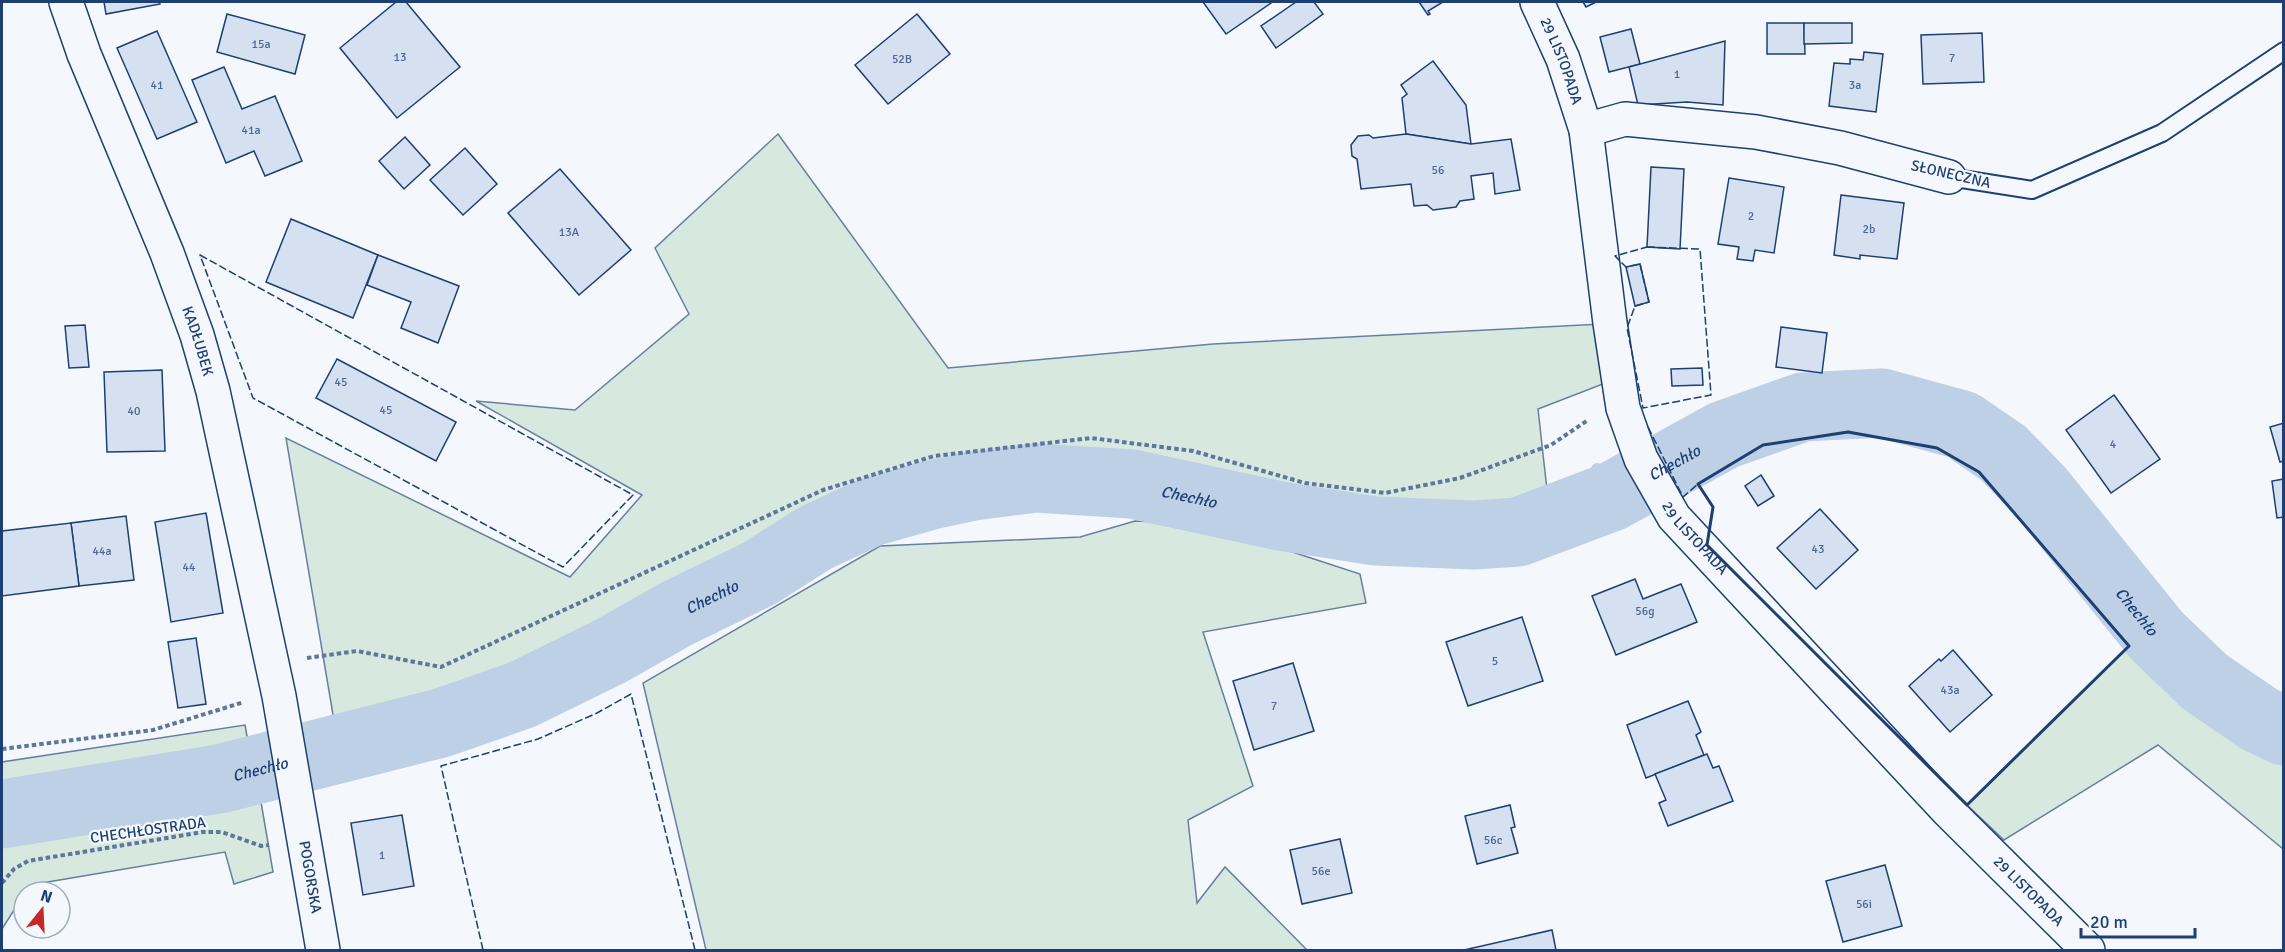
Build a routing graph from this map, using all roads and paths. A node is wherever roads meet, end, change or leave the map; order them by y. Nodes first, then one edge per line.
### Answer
1 (66, 2) edge
2 (1538, 2) edge
3 (2283, 51) edge
4 (1587, 130) junction
5 (1949, 177) joint
6 (1621, 398) junction
7 (297, 660) dead end
8 (266, 698) junction
9 (2, 749) edge
10 (297, 803) joint
11 (303, 836) junction
12 (2, 883) edge
13 (323, 951) edge
14 (2088, 951) edge

1 - 8 street, KADŁUBEK
2 - 4 street, 29 LISTOPADA
3 - 5 lane, SŁONECZNA
4 - 5 street, SŁONECZNA
4 - 6 street, 29 LISTOPADA
6 - 7 path
6 - 14 street, 29 LISTOPADA
8 - 9 path
8 - 10 street, KADŁUBEK
10 - 11 street, POGORSKA
11 - 12 path, CHECHŁOSTRADA
11 - 13 street, POGORSKA

